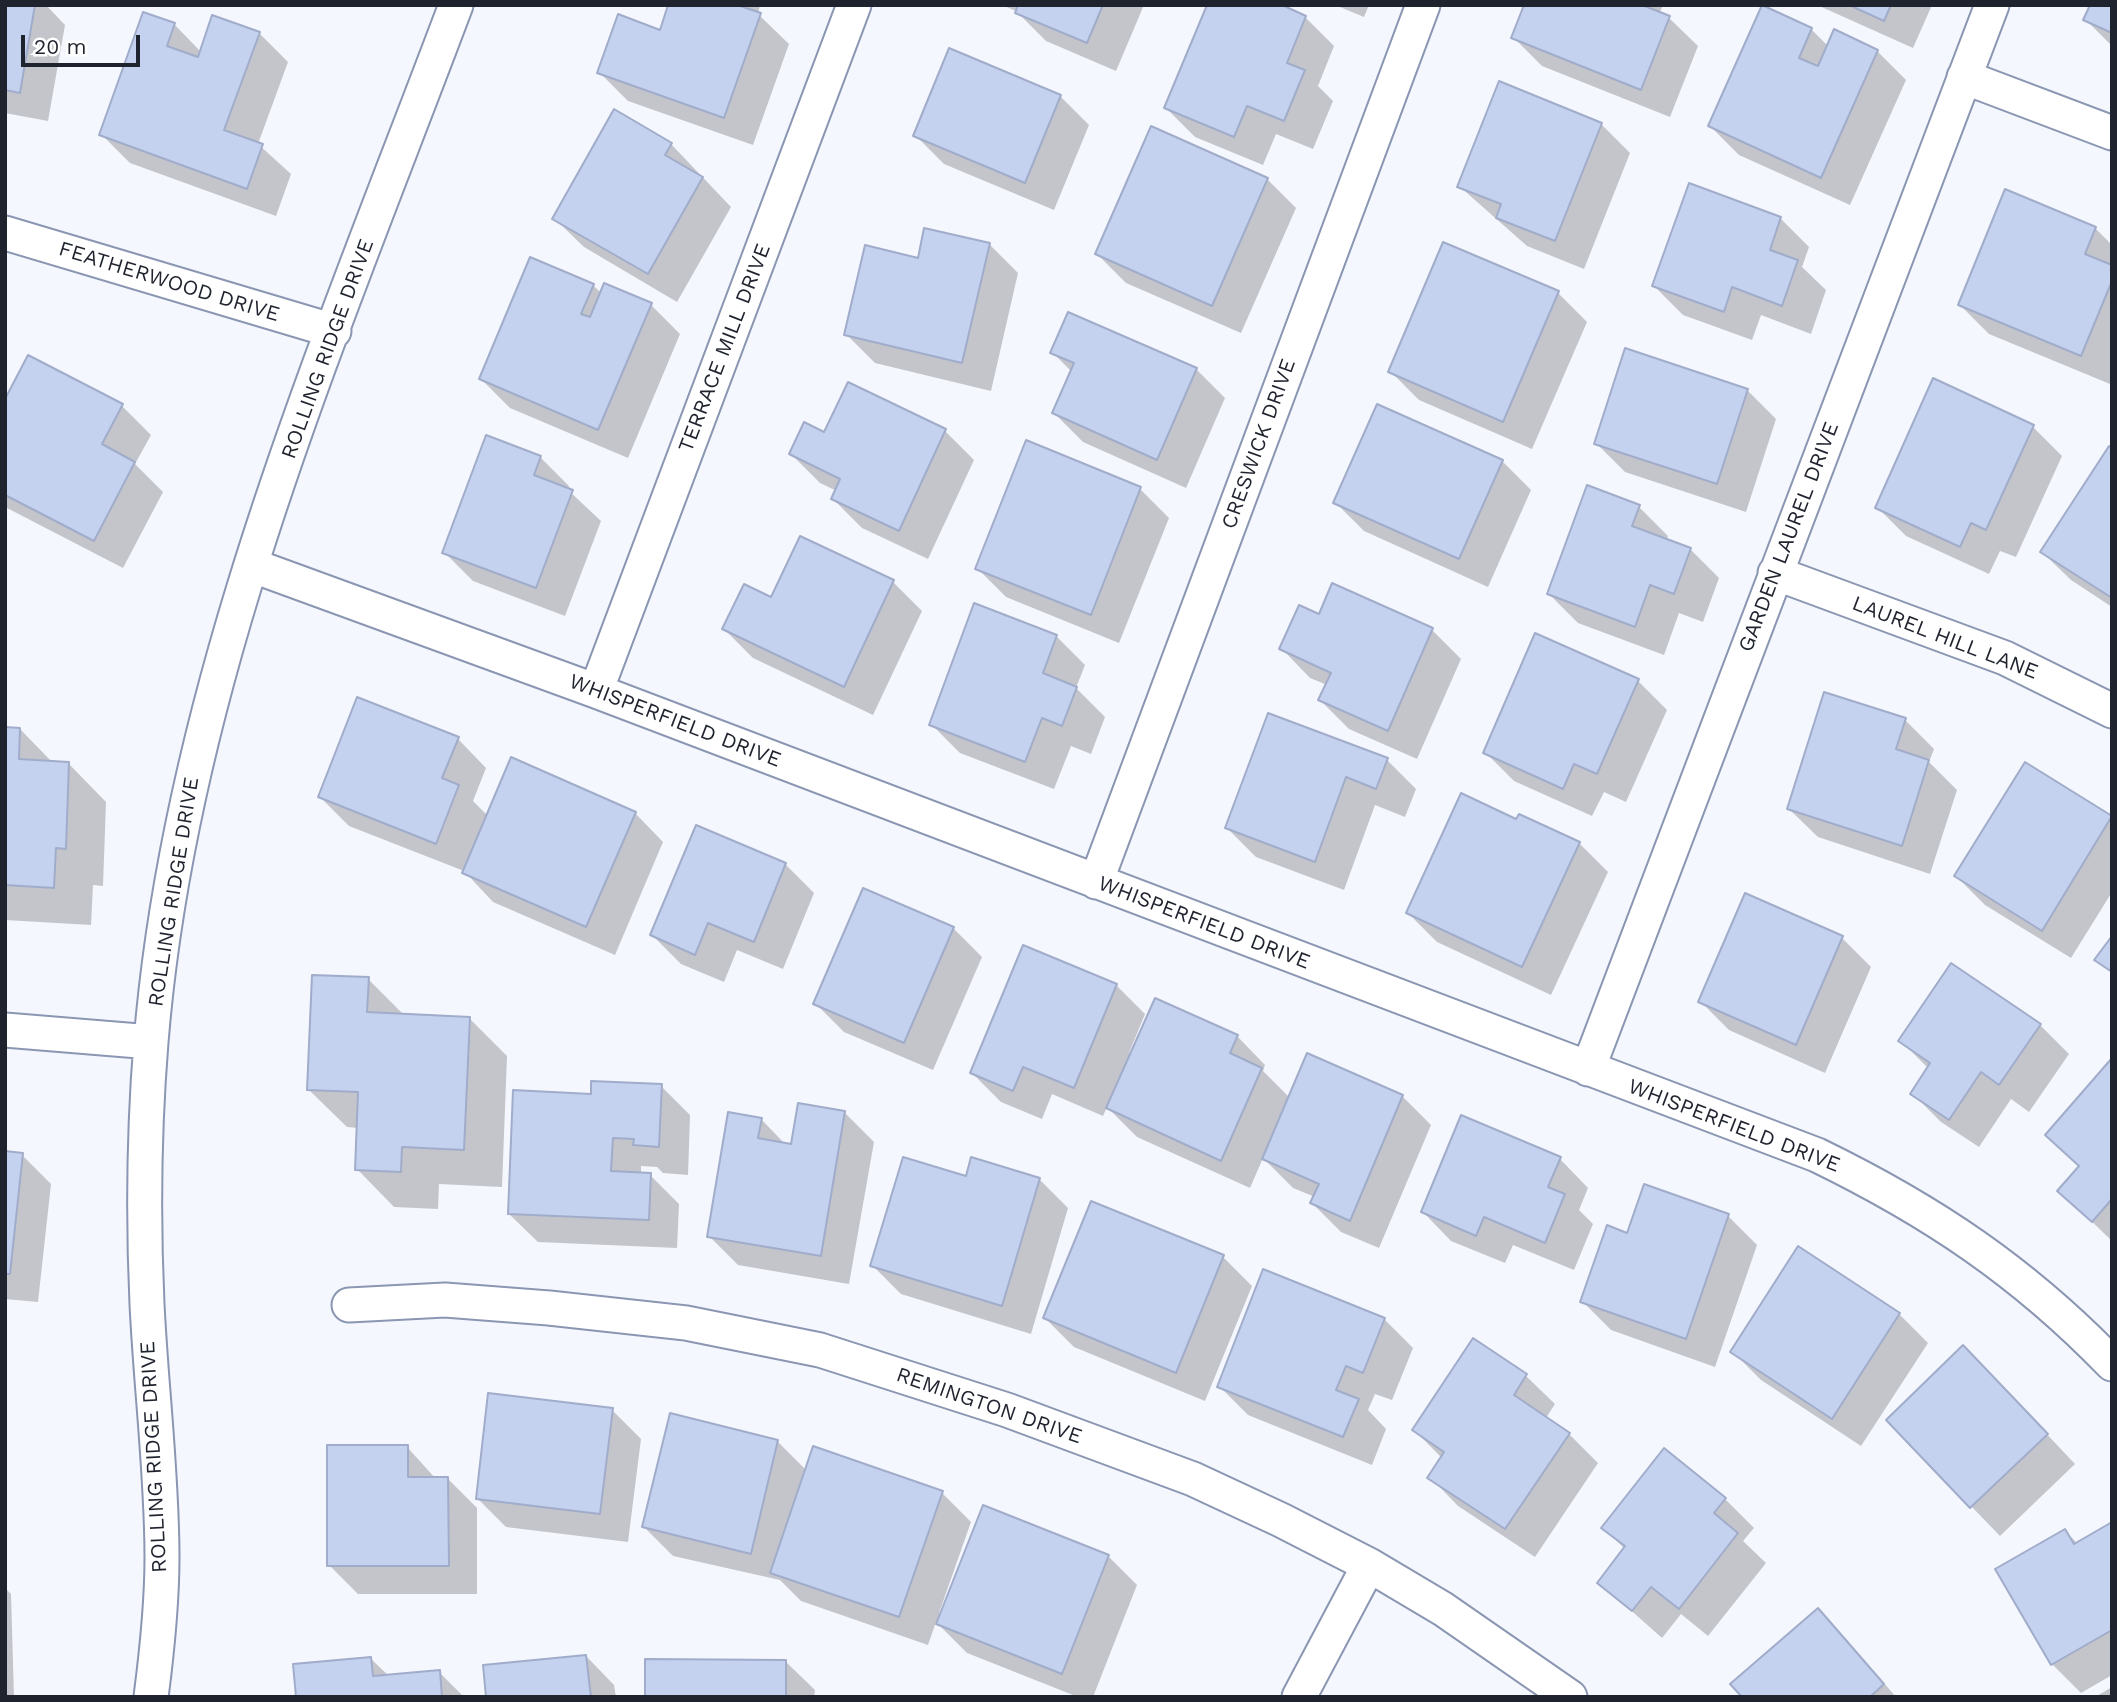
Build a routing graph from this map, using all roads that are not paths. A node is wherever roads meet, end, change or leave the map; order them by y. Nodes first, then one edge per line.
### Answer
1 (456, 5) edge
2 (854, 5) edge
3 (1423, 5) edge
4 (1992, 5) edge
5 (1964, 77) junction
6 (2112, 133) edge
7 (5, 233) edge
8 (334, 331) junction
9 (251, 565) junction
10 (1775, 573) junction
11 (596, 691) junction
12 (2112, 711) edge
13 (1096, 882) junction
14 (5, 1030) edge
15 (151, 1042) junction
16 (1588, 1069) junction
17 (349, 1305) dead end
18 (2112, 1364) edge
19 (1369, 1565) junction
20 (151, 1697) edge
21 (1298, 1697) edge
22 (1570, 1697) edge

1 - 8 street, ROLLING RIDGE DRIVE
2 - 11 street, TERRACE MILL DRIVE
3 - 13 street, CRESWICK DRIVE
4 - 5 street, GARDEN LAUREL DRIVE
5 - 6 street
5 - 10 street, GARDEN LAUREL DRIVE
7 - 8 street, FEATHERWOOD DRIVE
8 - 9 street, ROLLING RIDGE DRIVE
9 - 11 street, WHISPERFIELD DRIVE
9 - 15 street, ROLLING RIDGE DRIVE
10 - 12 street, LAUREL HILL LANE
10 - 16 street, GARDEN LAUREL DRIVE
11 - 13 street, WHISPERFIELD DRIVE
13 - 16 street, WHISPERFIELD DRIVE
14 - 15 street
15 - 20 street, ROLLING RIDGE DRIVE
16 - 18 street, WHISPERFIELD DRIVE
17 - 19 street, REMINGTON DRIVE
19 - 21 street
19 - 22 street, REMINGTON DRIVE

